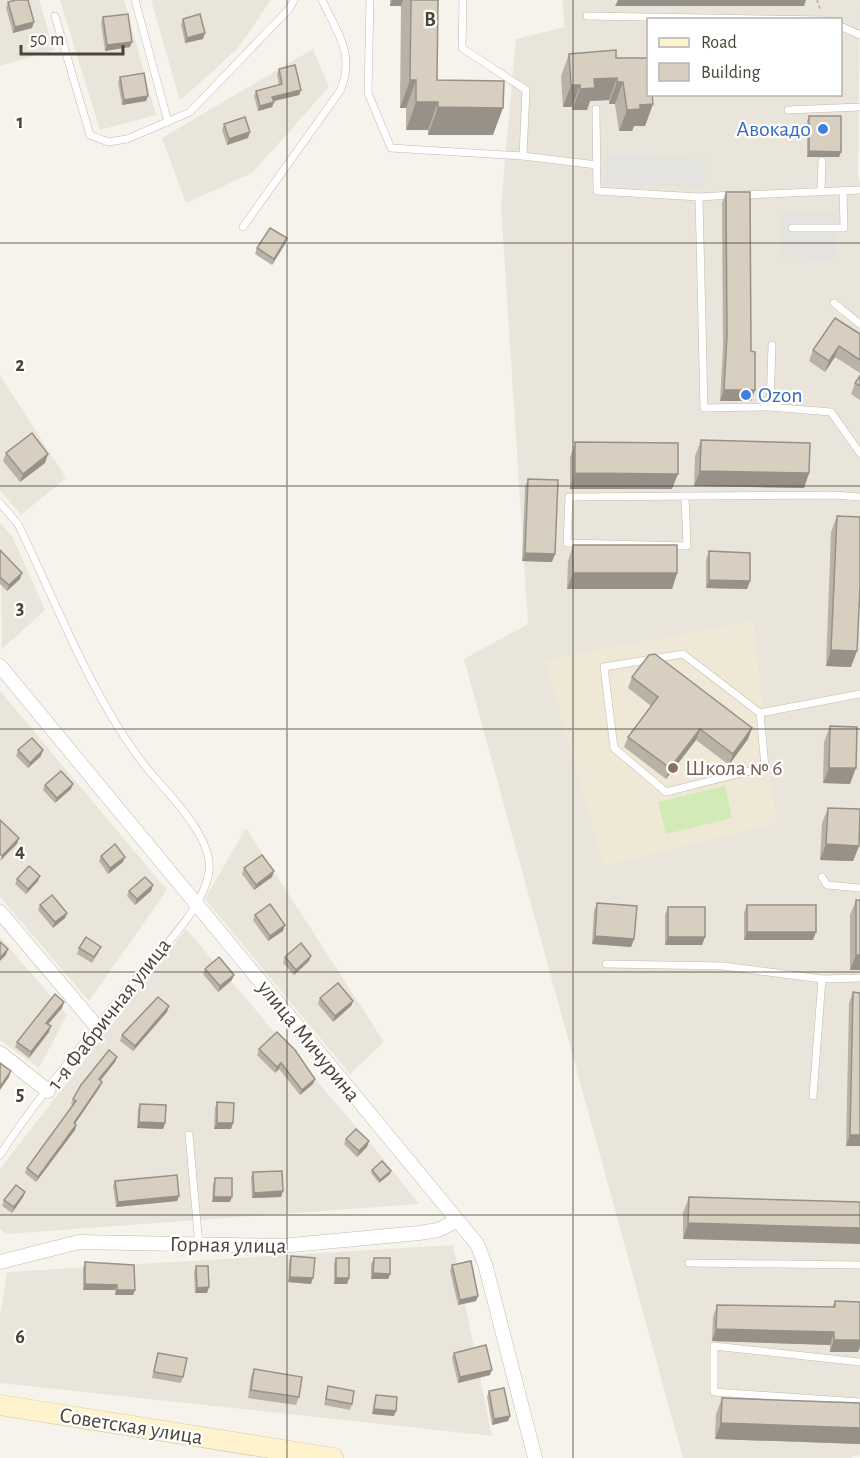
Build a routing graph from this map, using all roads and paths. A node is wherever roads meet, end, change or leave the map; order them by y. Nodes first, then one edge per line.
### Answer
1 (135, 0) edge
2 (294, 0) edge
3 (322, 0) edge
4 (370, 0) edge
5 (463, 0) edge
6 (55, 16) dead end
7 (587, 16) dead end
8 (706, 18) edge
9 (842, 27) edge
10 (860, 34) edge
11 (841, 96) edge
12 (860, 106) edge
13 (842, 108) junction
14 (596, 110) edge
15 (788, 110) dead end
16 (168, 122) junction
17 (523, 156) junction
18 (822, 161) dead end
19 (597, 165) junction
20 (843, 190) junction
21 (860, 190) edge
22 (821, 191) junction
23 (699, 197) junction
24 (243, 227) dead end
25 (792, 228) dead end
26 (834, 303) dead end
27 (860, 324) edge
28 (772, 345) dead end
29 (770, 407) junction
30 (860, 453) edge
31 (685, 496) junction
32 (860, 497) edge
33 (0, 503) edge
34 (0, 666) edge
35 (860, 694) edge
36 (760, 713) junction
37 (822, 877) dead end
38 (860, 888) edge
39 (197, 902) junction
40 (0, 912) edge
41 (606, 964) dead end
42 (860, 978) edge
43 (822, 979) junction
44 (97, 1027) junction
45 (0, 1053) edge
46 (48, 1091) junction
47 (813, 1096) dead end
48 (189, 1134) dead end
49 (0, 1155) edge
50 (456, 1221) junction
51 (199, 1245) junction
52 (0, 1262) edge
53 (689, 1263) dead end
54 (860, 1265) edge
55 (860, 1362) edge
56 (860, 1402) edge
57 (0, 1405) edge
58 (333, 1458) edge
59 (535, 1458) edge

1 - 16 lane
2 - 16 lane
3 - 24 lane
4 - 17 lane
5 - 17 lane
6 - 16 lane
7 - 8 lane
9 - 10 lane
11 - 13 path
12 - 13 lane
13 - 15 lane
14 - 19 lane
17 - 19 lane
18 - 22 lane
19 - 23 lane
20 - 21 lane
20 - 22 lane
20 - 25 lane
22 - 23 lane
23 - 29 lane
26 - 27 lane
28 - 29 lane
29 - 30 lane
31 - 31 lane
31 - 32 lane
33 - 39 lane, 1-я Фабричная улица
34 - 39 street, улица Мичурина
35 - 36 lane
36 - 36 lane
37 - 38 lane
39 - 44 lane, 1-я Фабричная улица
39 - 50 street, улица Мичурина
40 - 44 street
41 - 43 lane
42 - 43 lane
43 - 47 lane
44 - 46 lane, 1-я Фабричная улица
45 - 46 street
46 - 49 lane, 1-я Фабричная улица
48 - 51 lane
50 - 51 street, Горная улица
50 - 59 street, улица Мичурина
51 - 52 street, Горная улица
53 - 54 lane
55 - 56 lane
57 - 58 main road, Советская улица

